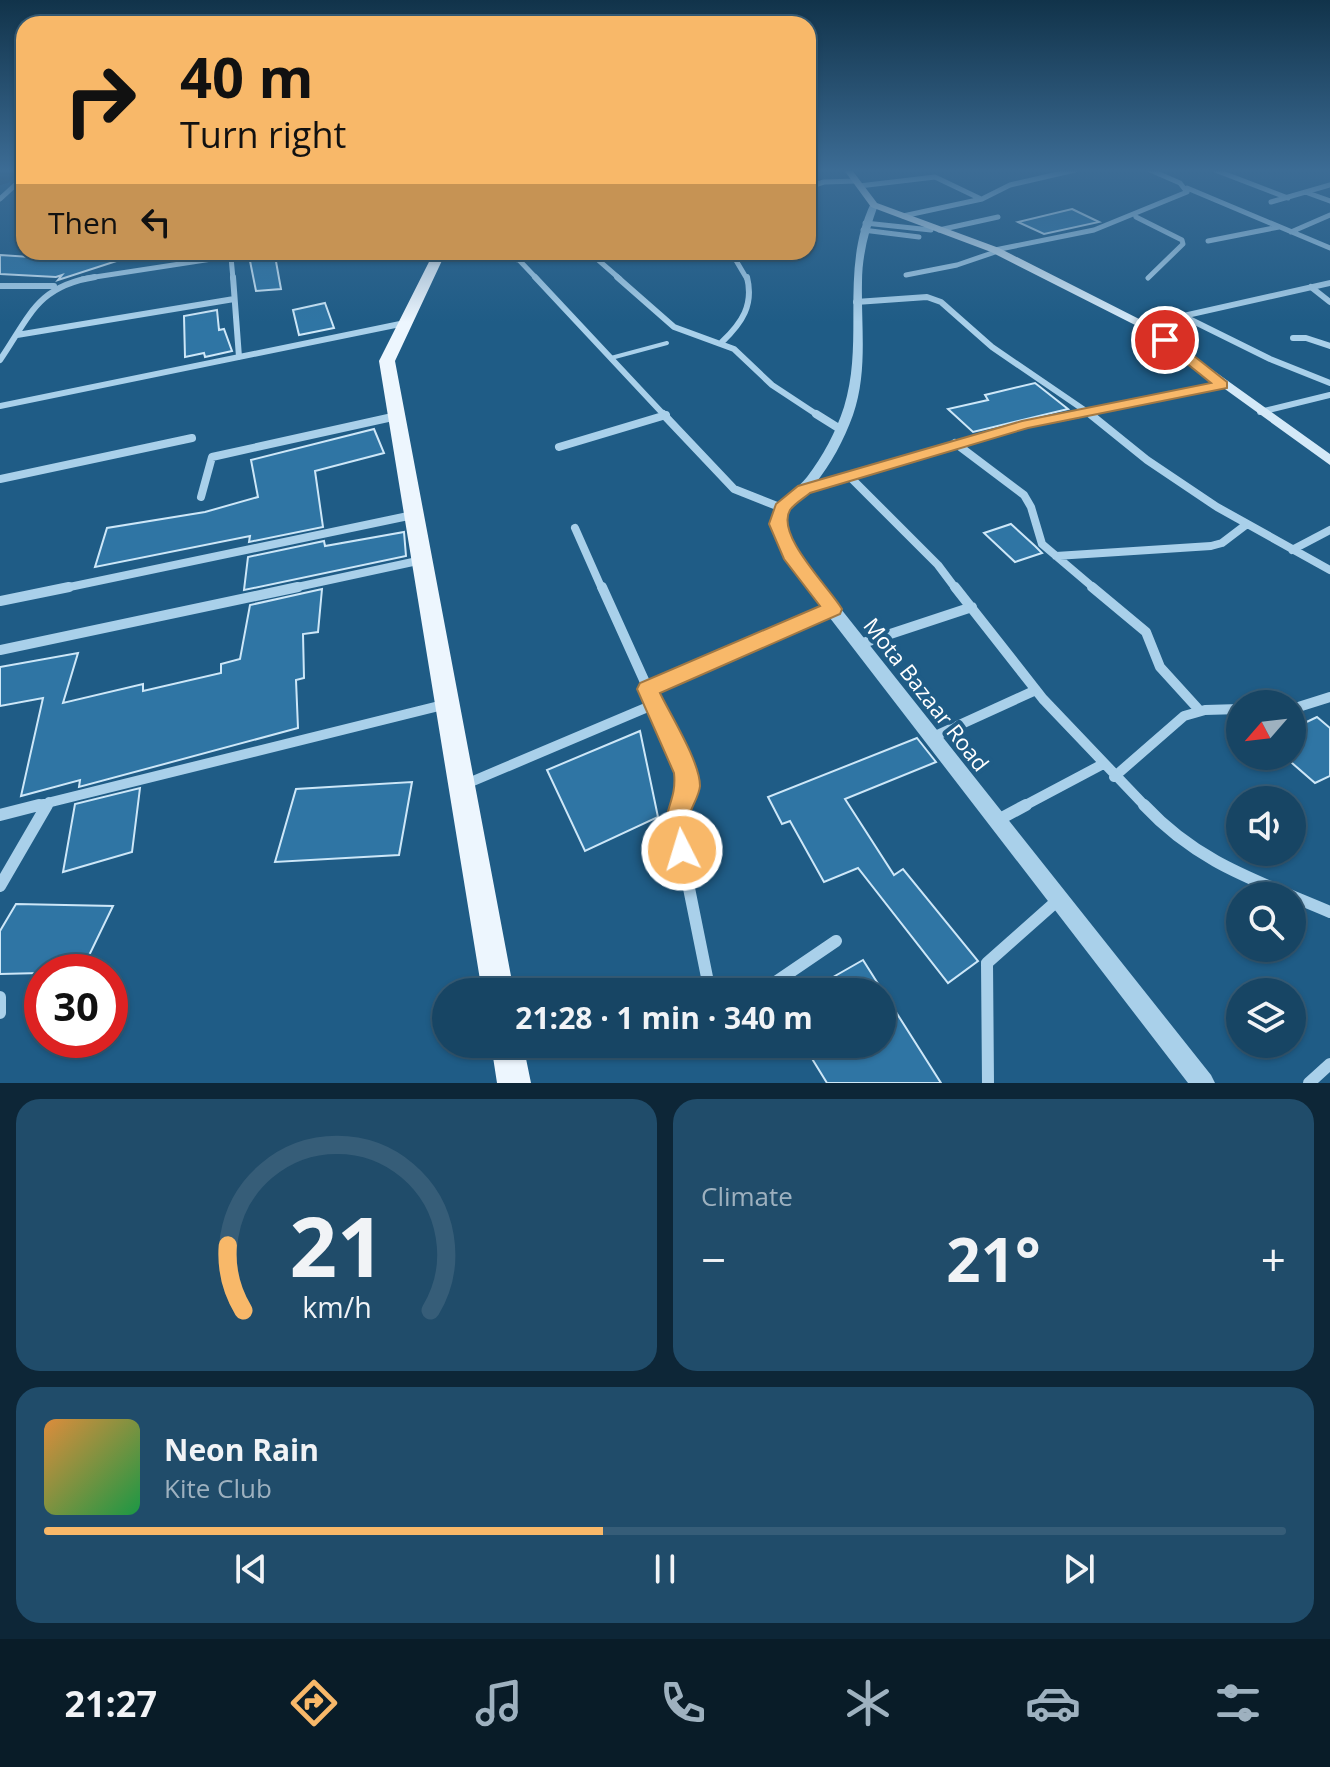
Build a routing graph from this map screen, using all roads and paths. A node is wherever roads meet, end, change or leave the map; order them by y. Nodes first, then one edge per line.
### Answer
1 (867, 221) edge
2 (914, 221) edge
3 (979, 221) edge
4 (1125, 221) edge
5 (1143, 221) edge
6 (1264, 221) edge
7 (1317, 221) edge
8 (864, 227) junction
9 (1279, 227) junction
10 (935, 229) junction
11 (1291, 232) junction
12 (919, 237) junction
13 (1208, 241) dead end
14 (910, 242) dead end
15 (1330, 248) edge
16 (996, 251) junction
17 (211, 260) edge
18 (231, 260) edge
19 (436, 260) edge
20 (519, 260) edge
21 (598, 260) edge
22 (737, 260) edge
23 (906, 275) dead end
24 (1148, 278) dead end
25 (1330, 283) edge
26 (0, 286) edge
27 (58, 286) junction
28 (1311, 287) junction
29 (234, 299) junction
30 (856, 302) junction
31 (1330, 302) edge
32 (1183, 316) junction
33 (405, 323) junction
34 (1143, 325) junction
35 (17, 335) junction
36 (1293, 338) dead end
37 (722, 342) junction
38 (667, 343) dead end
39 (1330, 346) edge
40 (239, 357) junction
41 (611, 358) junction
42 (0, 360) edge
43 (1330, 383) edge
44 (1222, 385) junction
45 (1330, 395) edge
46 (0, 406) edge
47 (1088, 412) junction
48 (1259, 412) junction
49 (666, 415) junction
50 (397, 416) junction
51 (840, 429) junction
52 (192, 438) dead end
53 (955, 443) junction
54 (559, 447) dead end
55 (1330, 461) edge
56 (849, 476) junction
57 (0, 479) edge
58 (804, 490) junction
59 (201, 497) dead end
60 (782, 508) junction
61 (414, 515) junction
62 (1247, 524) junction
63 (575, 528) dead end
64 (1330, 530) edge
65 (1292, 550) junction
66 (1056, 556) junction
67 (422, 560) junction
68 (1330, 570) edge
69 (0, 601) edge
70 (972, 607) junction
71 (833, 609) junction
72 (860, 644) junction
73 (0, 650) edge
74 (648, 689) junction
75 (1036, 690) junction
76 (1330, 697) edge
77 (447, 704) junction
78 (655, 704) junction
79 (1306, 705) edge
80 (1226, 710) edge
81 (1200, 711) junction
82 (933, 738) junction
83 (1103, 764) junction
84 (1114, 777) junction
85 (462, 786) junction
86 (49, 802) junction
87 (0, 815) edge
88 (998, 820) junction
89 (0, 886) edge
90 (1059, 899) junction
91 (1330, 912) edge
92 (836, 941) dead end
93 (496, 978) edge
94 (707, 978) edge
95 (782, 978) edge
96 (0, 997) edge
97 (0, 1013) edge
98 (510, 1058) edge
99 (1330, 1064) edge
100 (514, 1083) edge
101 (988, 1083) edge
102 (1203, 1083) edge
103 (1309, 1083) edge

1 - 8 street
2 - 10 main road
3 - 10 street
4 - 16 street
5 - 24 street
6 - 9 street
7 - 11 street
8 - 10 street
8 - 12 street
8 - 30 street
9 - 11 street
9 - 13 street
10 - 12 street
10 - 16 main road
11 - 15 street
12 - 14 street
16 - 23 street
16 - 34 main road
17 - 27 street
18 - 29 street
19 - 33 main road
20 - 41 street
21 - 37 street
22 - 37 street
25 - 28 street
26 - 27 street
27 - 35 street
28 - 31 street
28 - 32 street
29 - 35 street
29 - 40 street
30 - 47 street
30 - 51 street
32 - 34 street
32 - 43 street
33 - 40 street
33 - 50 main road
34 - 44 main road
35 - 42 street
36 - 39 street
37 - 51 street
38 - 41 lane
40 - 46 street
41 - 49 street
44 - 47 street
44 - 48 main road
45 - 48 street
47 - 53 street
47 - 62 street
48 - 55 main road
49 - 54 street
49 - 60 street
50 - 59 street
50 - 61 main road
51 - 58 street
52 - 57 street
53 - 56 street
53 - 66 street
56 - 58 street
56 - 70 street
58 - 60 street
60 - 71 street, Mota Bazaar Road
61 - 67 main road
61 - 69 street
62 - 65 street
62 - 66 street
63 - 74 street
64 - 65 street
65 - 68 street
66 - 81 street
67 - 73 street
67 - 77 main road
70 - 72 street
70 - 75 street
71 - 72 street, Mota Bazaar Road
71 - 74 street
72 - 82 street, Mota Bazaar Road
74 - 78 street
75 - 82 street
75 - 83 street
76 - 79 street
77 - 85 main road
77 - 86 street
78 - 85 street
78 - 94 street
80 - 81 street
81 - 84 street
82 - 88 street, Mota Bazaar Road
83 - 84 street
83 - 88 street
84 - 91 street
85 - 93 main road
86 - 87 street
86 - 89 street
88 - 90 street, Mota Bazaar Road
90 - 101 street
90 - 102 street, Mota Bazaar Road
92 - 95 street
96 - 97 street
98 - 100 main road
99 - 103 street

